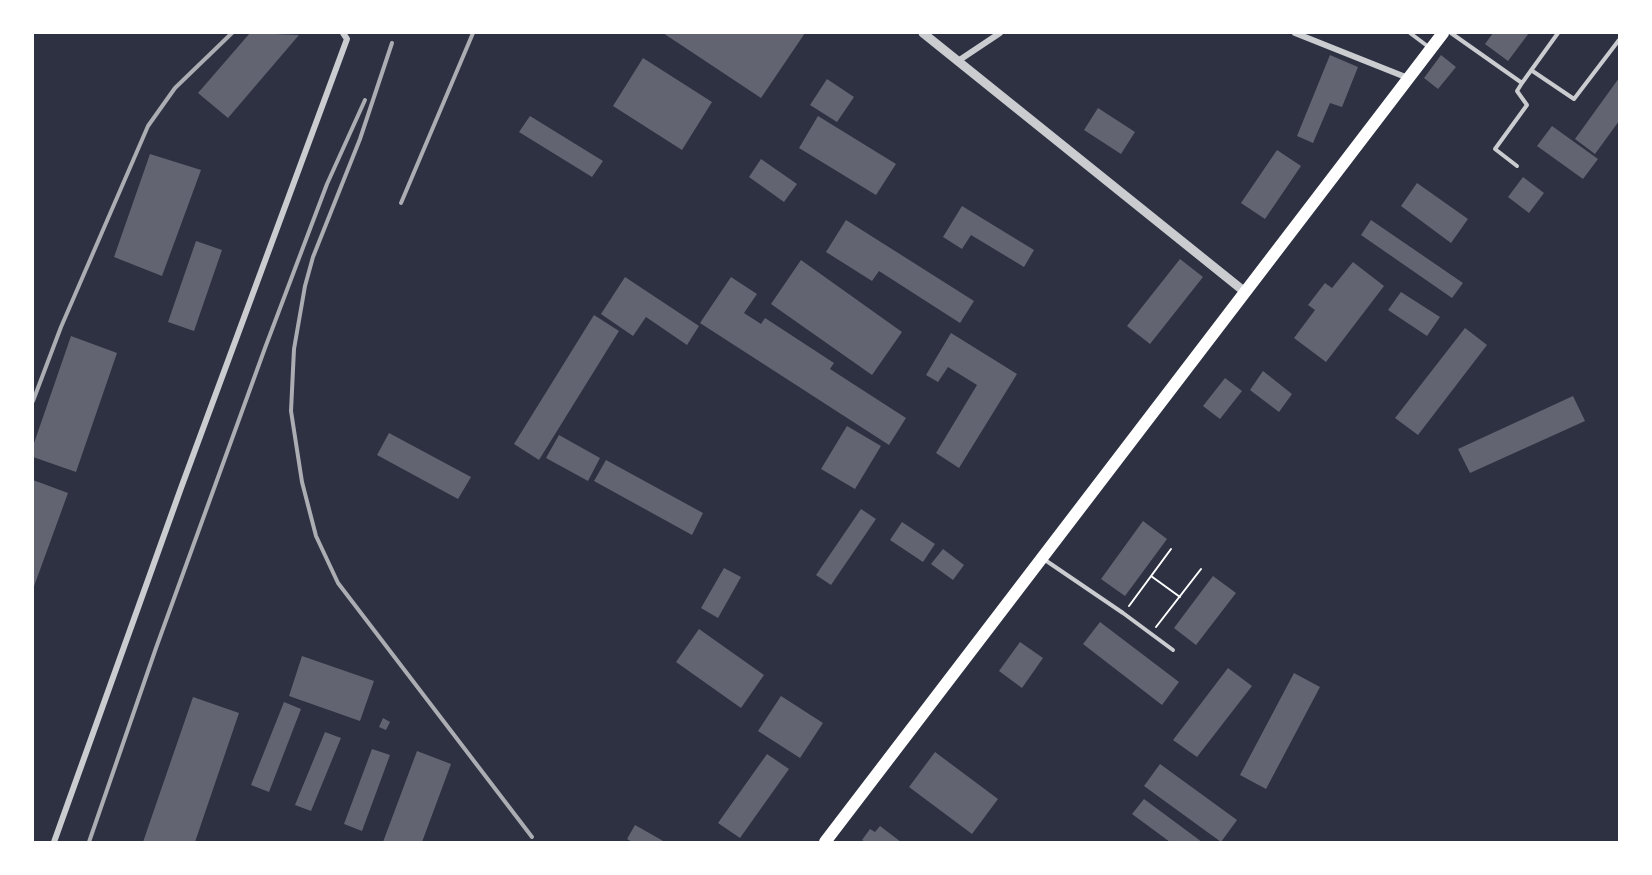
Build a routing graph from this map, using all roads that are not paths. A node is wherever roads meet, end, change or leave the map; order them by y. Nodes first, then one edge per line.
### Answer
1 (923, 33) edge
2 (1000, 33) edge
3 (1295, 33) edge
4 (1410, 33) edge
5 (1443, 33) edge
6 (1451, 33) edge
7 (1558, 33) edge
8 (347, 35) edge
9 (1619, 40) edge
10 (1431, 49) junction
11 (958, 61) junction
12 (1531, 70) junction
13 (1408, 78) junction
14 (1522, 83) junction
15 (1517, 166) dead end
16 (1245, 292) junction
17 (1041, 558) junction
18 (1173, 650) dead end
19 (54, 842) edge
20 (825, 842) edge

1 - 11 street
2 - 11 street
3 - 13 street
4 - 10 lane
5 - 10 main road
6 - 14 lane
7 - 12 lane
8 - 19 street
9 - 12 lane
10 - 13 main road
11 - 16 street
12 - 14 lane
13 - 16 main road
14 - 15 lane
16 - 17 main road
17 - 18 lane
17 - 20 main road

